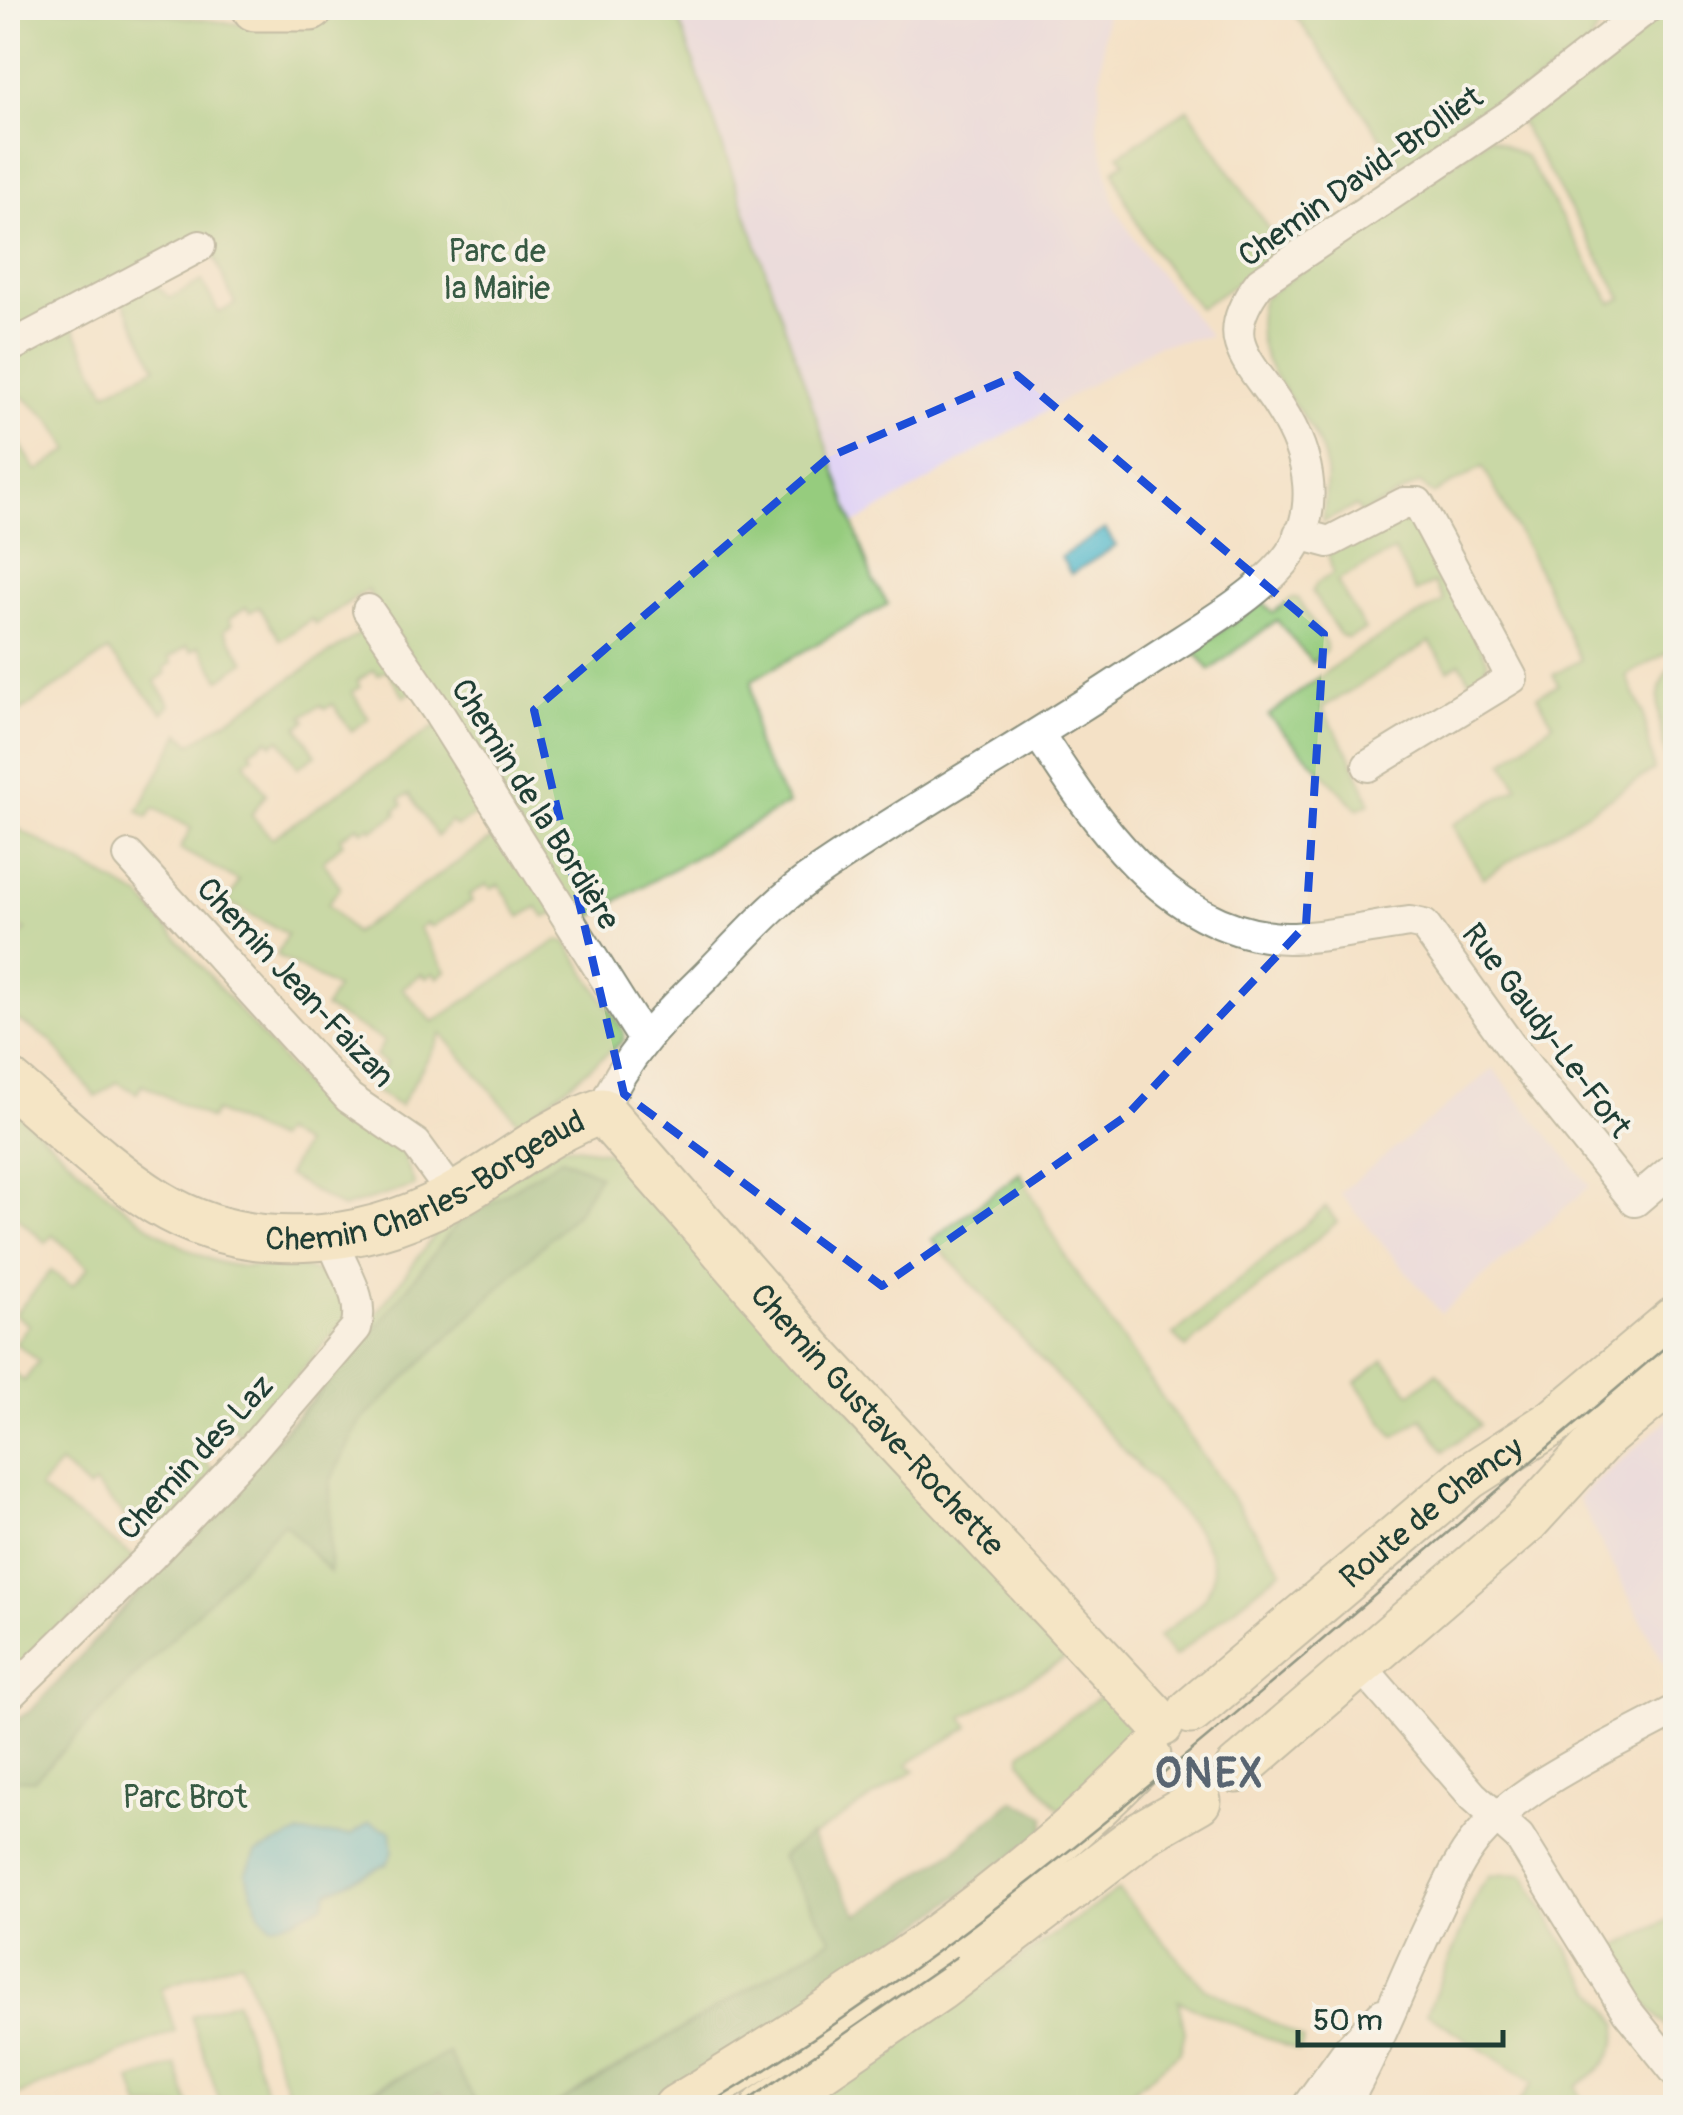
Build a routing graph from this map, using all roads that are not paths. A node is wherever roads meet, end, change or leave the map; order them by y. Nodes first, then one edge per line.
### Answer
1 (255, 8) edge
2 (311, 8) edge
3 (1647, 8) edge
4 (200, 246) dead end
5 (8, 348) edge
6 (1299, 534) junction
7 (368, 610) dead end
8 (1040, 736) junction
9 (1368, 766) dead end
10 (129, 856) dead end
11 (644, 1038) junction
12 (8, 1081) edge
13 (602, 1111) junction
14 (1676, 1166) edge
15 (454, 1196) junction
16 (331, 1236) junction
17 (1676, 1319) edge
18 (1676, 1376) edge
19 (1359, 1664) junction
20 (8, 1696) edge
21 (1676, 1710) edge
22 (1167, 1730) junction
23 (1237, 1770) junction
24 (1198, 1801) junction
25 (1499, 1816) junction
26 (1388, 2008) junction
27 (1676, 2072) edge
28 (676, 2108) edge
29 (764, 2108) edge
30 (1306, 2108) edge
31 (1343, 2108) edge

1 - 2 main road
3 - 6 street, Chemin David-Brolliet
4 - 5 street
6 - 8 street, Chemin David-Brolliet
6 - 9 street
7 - 11 street, Chemin de la Bordière
8 - 11 street, Chemin Charles-Borgeaud
8 - 14 street, Rue Gaudy-Le-Fort
10 - 15 street, Chemin Jean-Faizan
11 - 13 street, Chemin Charles-Borgeaud
12 - 16 main road, Chemin Charles-Borgeaud
13 - 15 main road, Chemin Charles-Borgeaud
13 - 22 main road, Chemin Gustave-Rochette
15 - 16 main road, Chemin Charles-Borgeaud
16 - 20 street, Chemin des Laz
17 - 22 main road, Route de Chancy
18 - 19 main road, Route de Chancy
19 - 23 main road, Route de Chancy
19 - 25 street
21 - 25 street
22 - 23 main road
22 - 24 main road
22 - 28 main road, Route de Chancy
23 - 24 main road
24 - 29 main road
25 - 26 street
25 - 27 street
26 - 30 street
26 - 31 street

